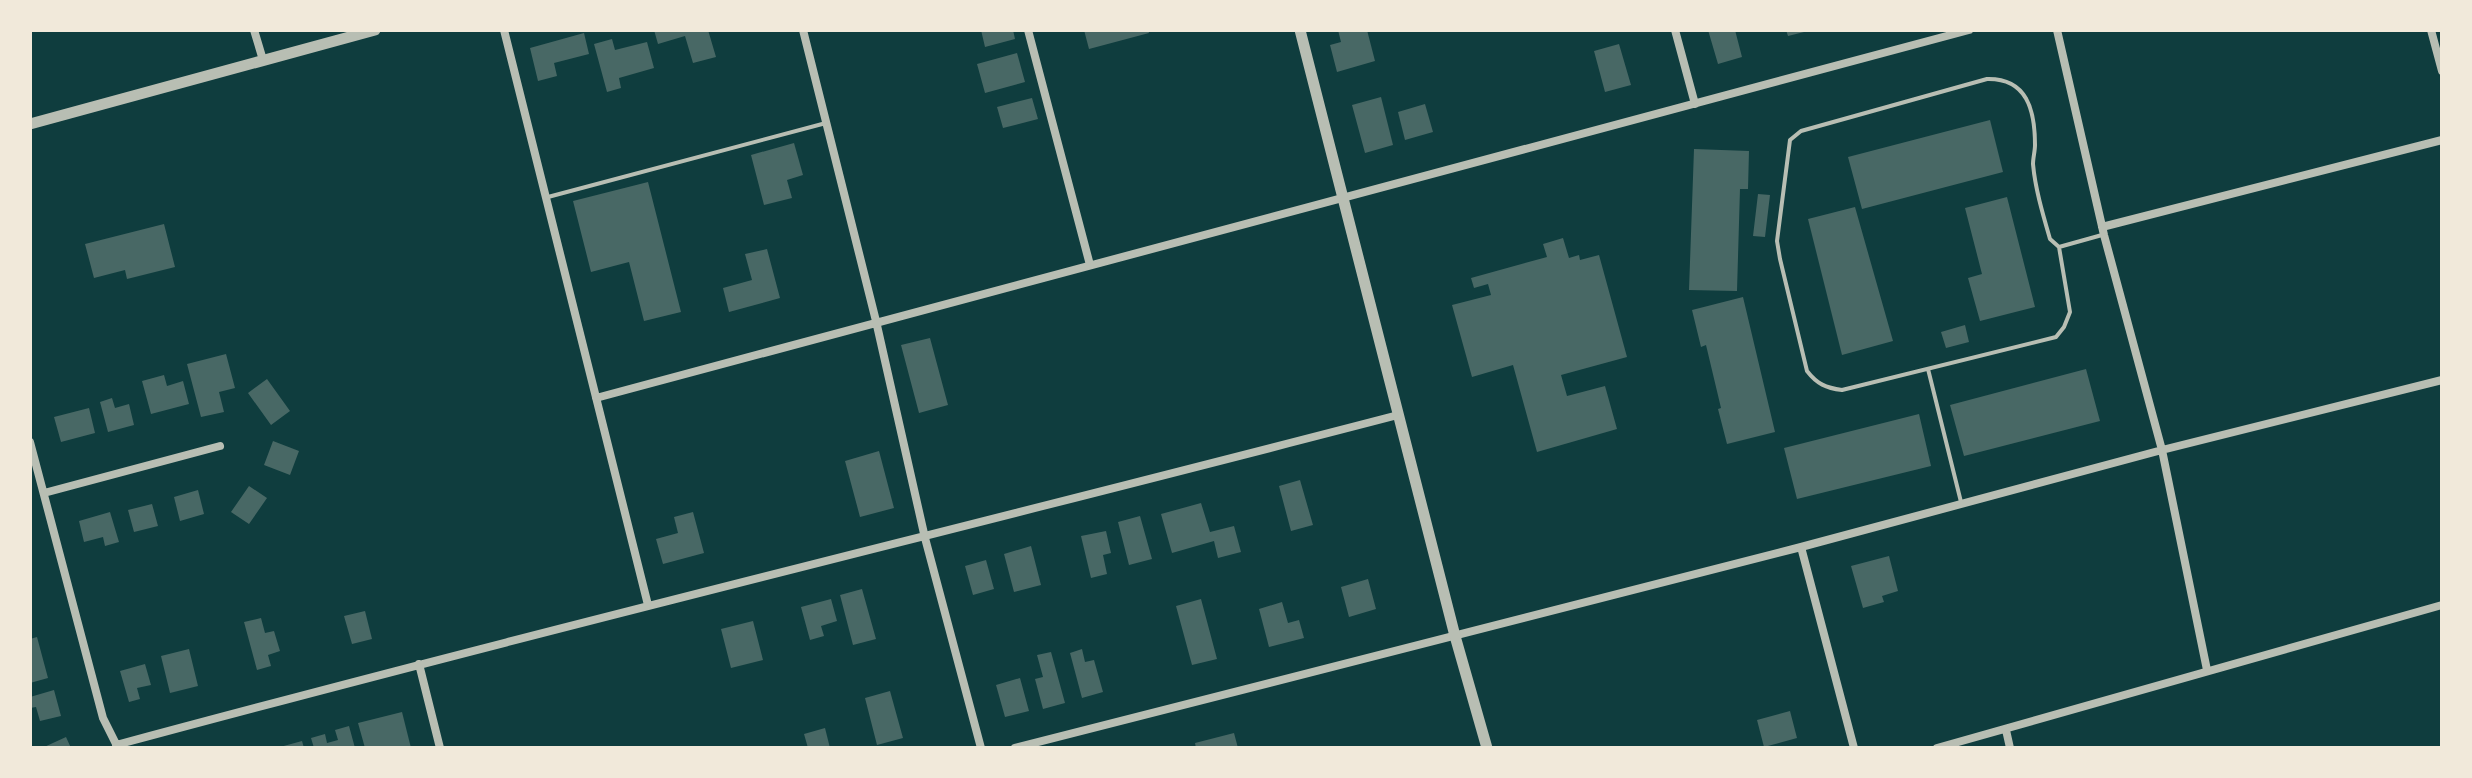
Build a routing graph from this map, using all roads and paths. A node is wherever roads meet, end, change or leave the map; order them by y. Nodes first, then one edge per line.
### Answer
1 (254, 30) edge
2 (375, 30) edge
3 (504, 30) edge
4 (803, 30) edge
5 (1028, 30) edge
6 (1300, 30) edge
7 (1675, 30) edge
8 (1969, 30) edge
9 (2057, 30) edge
10 (2431, 30) edge
11 (263, 60) junction
12 (2442, 71) edge
13 (1695, 104) junction
14 (826, 123) junction
15 (30, 124) edge
16 (2442, 140) edge
17 (1342, 196) junction
18 (546, 198) junction
19 (2103, 231) junction
20 (2059, 247) junction
21 (1090, 265) junction
22 (876, 321) junction
23 (1928, 369) junction
24 (2442, 380) edge
25 (596, 398) junction
26 (1398, 415) junction
27 (30, 442) edge
28 (220, 446) dead end
29 (2162, 450) junction
30 (44, 493) junction
31 (1962, 504) junction
32 (925, 538) junction
33 (1801, 547) junction
34 (648, 605) junction
35 (2442, 605) edge
36 (1455, 636) junction
37 (419, 664) junction
38 (2207, 670) junction
39 (2006, 730) junction
40 (117, 747) edge
41 (440, 748) edge
42 (981, 748) edge
43 (1015, 748) edge
44 (1487, 748) edge
45 (1854, 748) edge
46 (1937, 748) edge
47 (2010, 748) edge

1 - 11 street
2 - 11 street
3 - 18 street
4 - 14 street
5 - 21 street
6 - 17 street
7 - 13 street
8 - 13 street
9 - 19 street
10 - 12 street
11 - 15 street
13 - 17 street
14 - 18 lane
14 - 22 street
16 - 19 street
17 - 21 street
17 - 26 street
18 - 25 street
19 - 20 lane
19 - 29 street
20 - 23 lane
20 - 23 lane
21 - 22 street
22 - 25 street
22 - 32 street
23 - 31 lane
24 - 29 street
25 - 34 street
26 - 32 street
26 - 36 street
27 - 30 street
28 - 30 street
29 - 31 street
29 - 38 street
30 - 40 street
31 - 33 street
32 - 34 street
32 - 42 street
33 - 36 street
33 - 45 street
34 - 37 street
35 - 38 street
36 - 43 street
36 - 44 street
37 - 40 street
37 - 41 street
38 - 39 street
39 - 46 street
39 - 47 street

